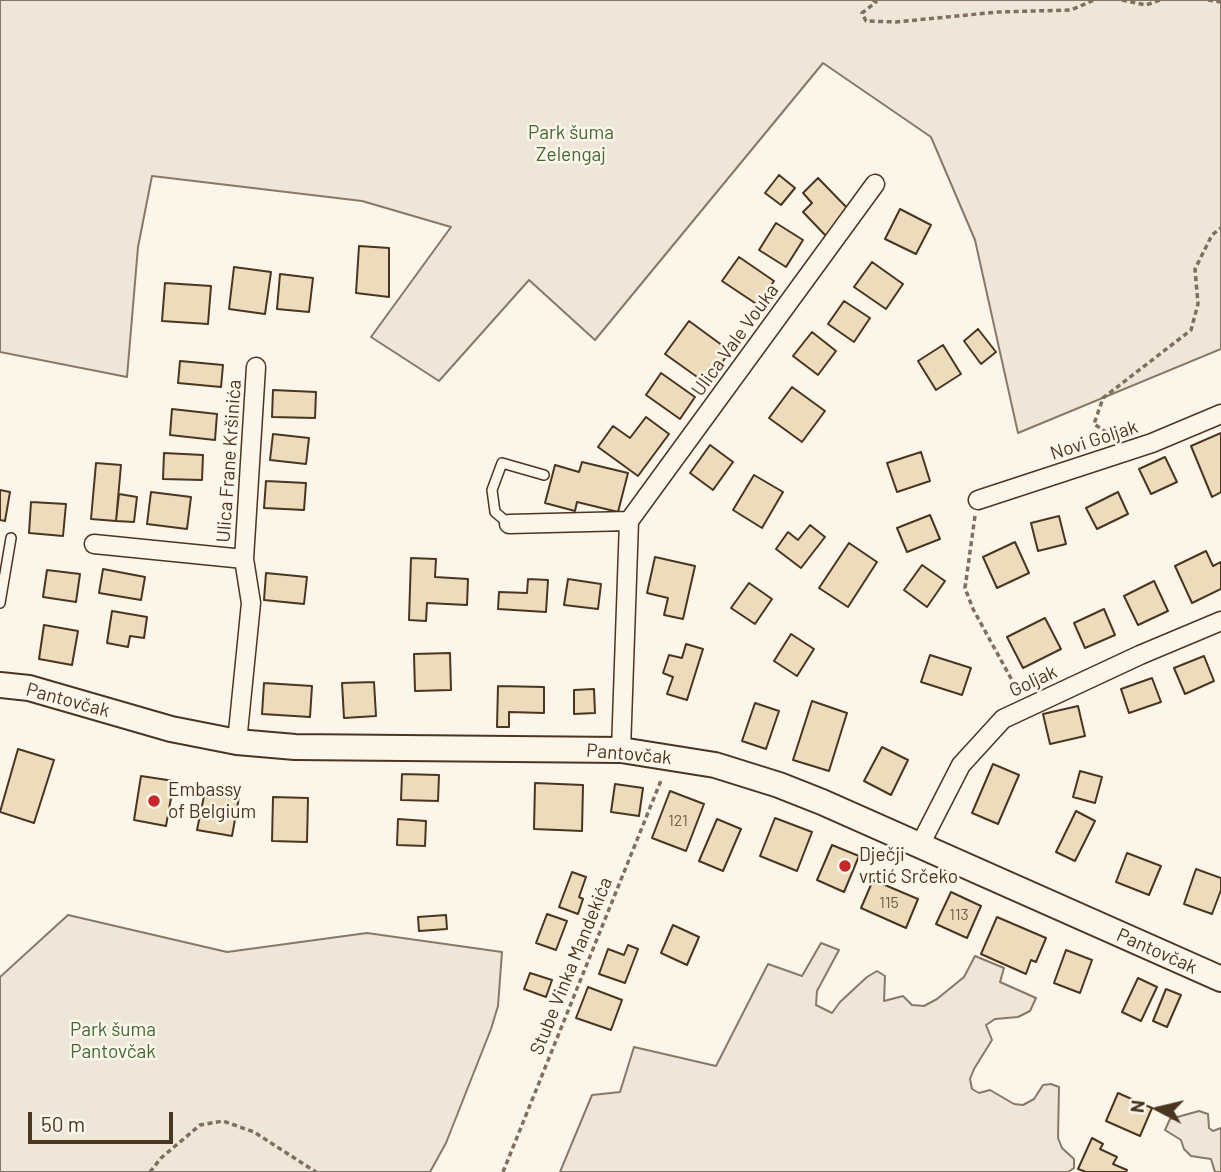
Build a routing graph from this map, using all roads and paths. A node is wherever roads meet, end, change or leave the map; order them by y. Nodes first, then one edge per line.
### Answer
1 (873, 0) edge
2 (1094, 0) edge
3 (1122, 0) edge
4 (1160, 0) edge
5 (1208, 0) edge
6 (1221, 2) edge
7 (875, 184) dead end
8 (1221, 228) edge
9 (256, 366) dead end
10 (1221, 414) edge
11 (1133, 449) junction
12 (544, 475) dead end
13 (978, 500) joint
14 (628, 522) junction
15 (509, 524) joint
16 (11, 538) dead end
17 (94, 544) dead end
18 (244, 559) junction
19 (0, 603) edge
20 (1221, 621) edge
21 (0, 685) edge
22 (1026, 706) junction
23 (237, 742) junction
24 (621, 750) junction
25 (665, 771) dead end
26 (920, 845) junction
27 (1221, 979) edge
28 (150, 1172) edge
29 (316, 1172) edge
30 (503, 1172) edge

1 - 2 path
3 - 4 path
5 - 6 path
7 - 14 street, Ulica Vale Vouka
8 - 11 path
9 - 18 street, Ulica Frane Kršinića
10 - 11 street, Novi Goljak
11 - 13 street, Novi Goljak
12 - 15 lane
13 - 22 path
14 - 15 street
14 - 24 street
16 - 19 lane
17 - 18 street, Ulica Frane Kršinića
18 - 23 street, Ulica Frane Kršinića
20 - 22 street, Goljak
21 - 23 main road, Pantovčak
22 - 26 street, Goljak
23 - 24 main road, Pantovčak
24 - 26 main road, Pantovčak
25 - 30 path, Stube Vinka Mandekića
26 - 27 main road, Pantovčak
28 - 29 path

